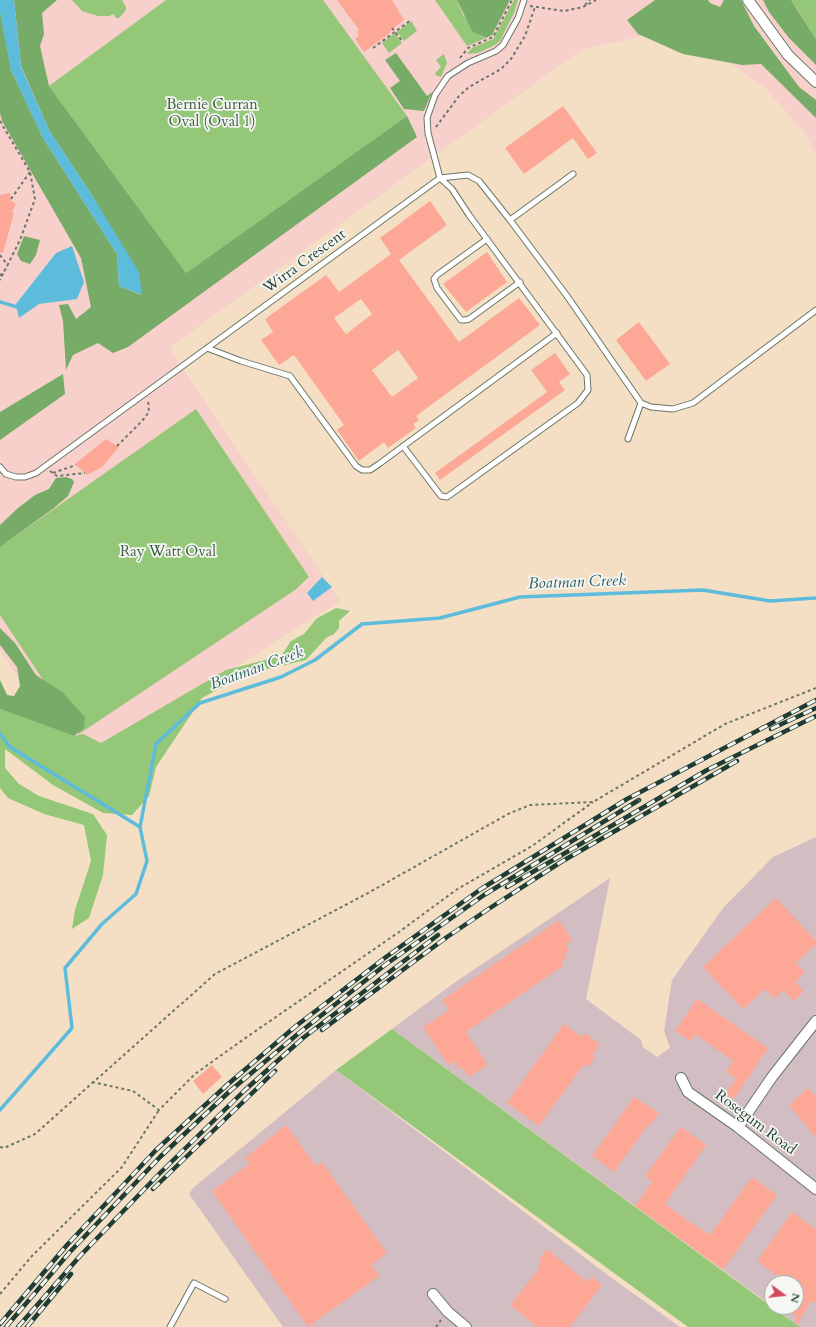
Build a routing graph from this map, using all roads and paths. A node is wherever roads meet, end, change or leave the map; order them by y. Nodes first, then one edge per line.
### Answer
1 (512, 0) edge
2 (590, 0) edge
3 (596, 0) edge
4 (748, 0) edge
5 (524, 2) edge
6 (535, 7) junction
7 (582, 7) junction
8 (411, 20) dead end
9 (392, 28) dead end
10 (395, 32) junction
11 (403, 42) dead end
12 (373, 48) dead end
13 (460, 58) dead end
14 (816, 82) edge
15 (0, 121) edge
16 (434, 132) dead end
17 (30, 172) junction
18 (573, 174) dead end
19 (440, 178) junction
20 (11, 199) dead end
21 (510, 220) junction
22 (487, 239) junction
23 (0, 256) edge
24 (8, 267) junction
25 (0, 276) edge
26 (0, 280) edge
27 (520, 282) junction
28 (816, 310) edge
29 (557, 333) junction
30 (207, 348) junction
31 (145, 394) junction
32 (641, 403) junction
33 (628, 439) dead end
34 (117, 446) dead end
35 (403, 446) junction
36 (76, 464) dead end
37 (45, 466) junction
38 (0, 467) edge
39 (85, 472) dead end
40 (53, 473) junction
41 (816, 688) edge
42 (593, 802) junction
43 (816, 1021) edge
44 (681, 1078) dead end
45 (92, 1082) junction
46 (159, 1110) junction
47 (738, 1127) junction
48 (0, 1147) edge
49 (816, 1189) edge
50 (0, 1294) edge
51 (433, 1294) dead end
52 (224, 1299) dead end
53 (170, 1327) edge
54 (466, 1327) edge

1 - 13 path
2 - 7 path
3 - 7 path
4 - 14 street
5 - 6 path
5 - 19 lane
6 - 7 path
6 - 16 path
8 - 10 path
9 - 10 path
10 - 11 path
10 - 12 path
15 - 17 path
17 - 20 path
17 - 24 path
18 - 21 lane
19 - 21 lane
19 - 22 lane
19 - 30 lane, Wirra Crescent
21 - 32 lane
22 - 27 lane
22 - 27 lane
23 - 24 path
24 - 25 path
24 - 26 path
27 - 29 lane
28 - 32 lane
29 - 35 lane
29 - 35 lane
30 - 31 lane, Wirra Crescent
30 - 35 lane
31 - 34 path
31 - 37 lane, Wirra Crescent
32 - 33 lane
36 - 40 path
37 - 38 lane, Wirra Crescent
37 - 40 path
39 - 40 path
41 - 42 path
42 - 45 path
42 - 46 path
43 - 47 street
44 - 47 street, Rosegum Road
45 - 46 path
45 - 48 path
46 - 50 path
47 - 49 street, Rosegum Road
51 - 54 street
52 - 53 lane

